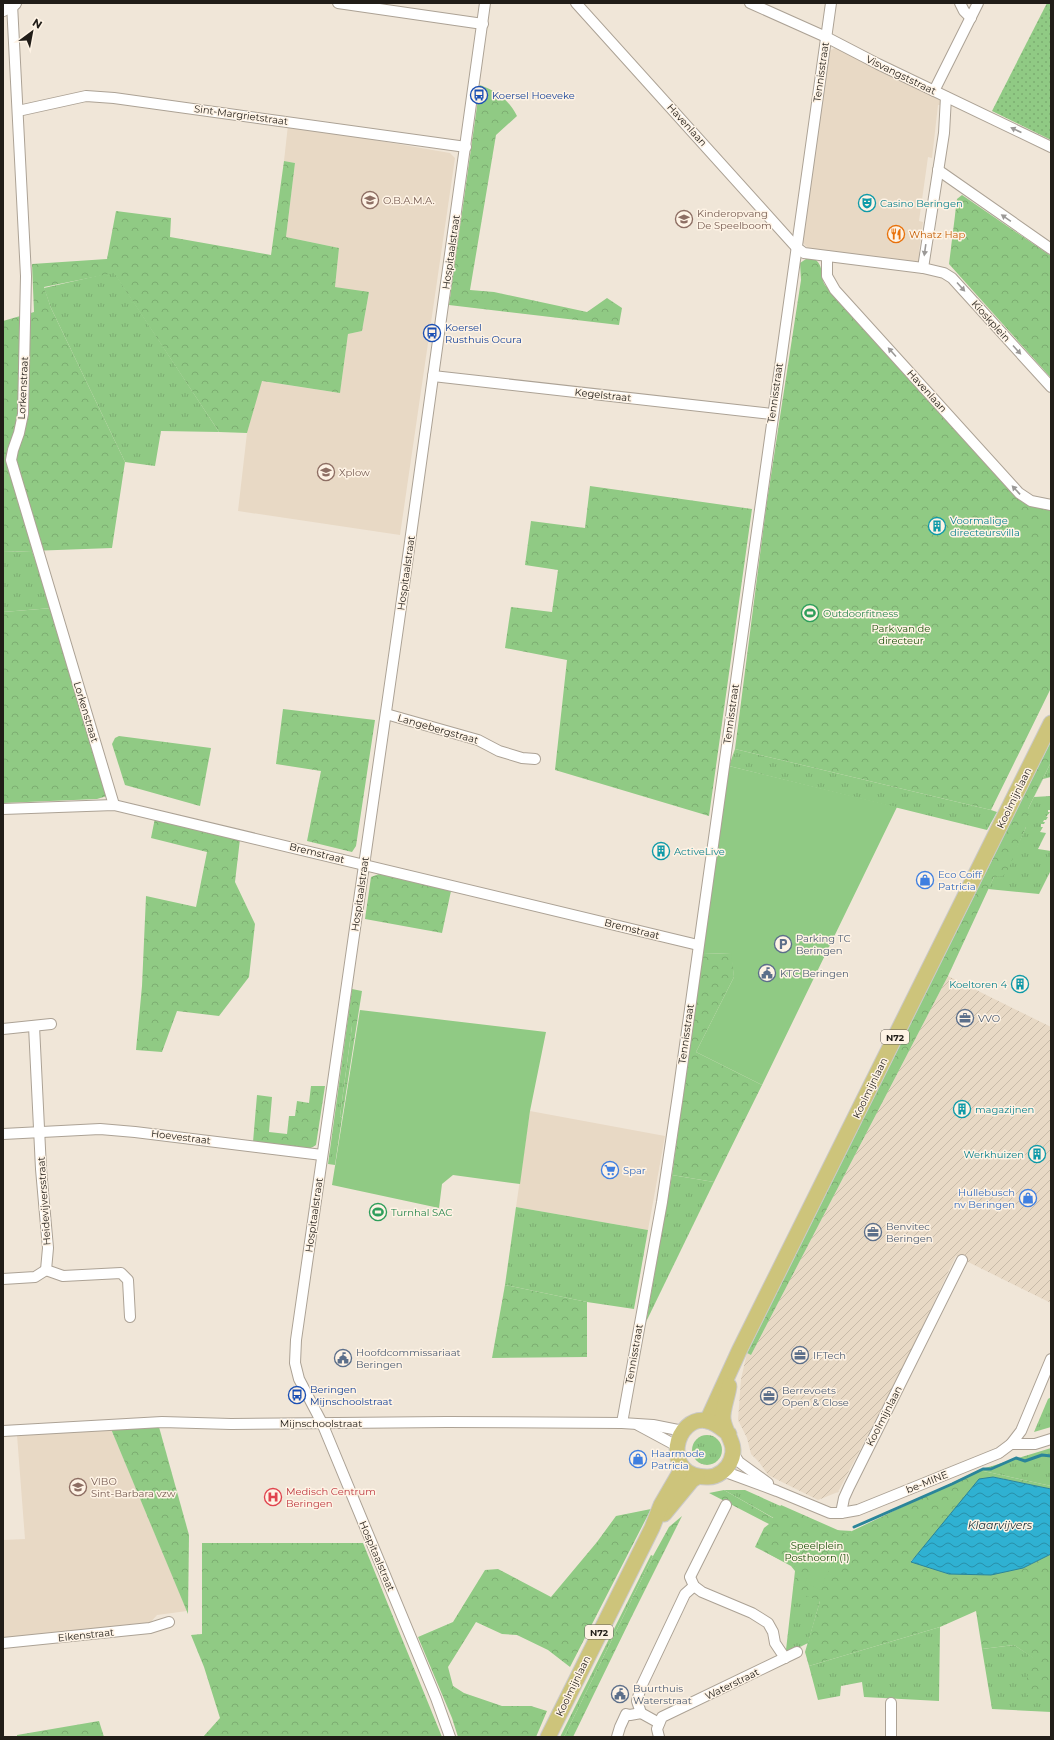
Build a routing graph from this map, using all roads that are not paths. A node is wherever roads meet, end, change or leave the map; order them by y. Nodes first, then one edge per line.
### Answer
1 (338, 3) edge
2 (486, 3) edge
3 (576, 3) edge
4 (831, 3) edge
5 (960, 3) edge
6 (978, 3) edge
7 (754, 4) edge
8 (10, 5) edge
9 (971, 18) junction
10 (483, 24) junction
11 (826, 37) junction
12 (934, 91) junction
13 (946, 96) junction
14 (18, 111) junction
15 (466, 146) junction
16 (1051, 146) edge
17 (938, 170) junction
18 (796, 247) junction
19 (1051, 249) edge
20 (827, 256) junction
21 (923, 268) junction
22 (433, 376) junction
23 (1051, 387) edge
24 (772, 414) junction
25 (1051, 505) edge
26 (386, 714) junction
27 (1051, 723) edge
28 (535, 759) dead end
29 (114, 804) junction
30 (3, 809) edge
31 (365, 865) junction
32 (698, 945) junction
33 (51, 1024) dead end
34 (34, 1026) junction
35 (3, 1029) edge
36 (40, 1131) junction
37 (3, 1134) edge
38 (322, 1155) junction
39 (962, 1260) dead end
40 (46, 1270) junction
41 (3, 1279) edge
42 (130, 1317) dead end
43 (1051, 1360) edge
44 (732, 1367) junction
45 (1047, 1381) edge
46 (707, 1421) junction
47 (322, 1423) junction
48 (622, 1423) junction
49 (638, 1425) junction
50 (3, 1431) edge
51 (683, 1432) junction
52 (729, 1434) junction
53 (1051, 1439) edge
54 (1011, 1444) junction
55 (677, 1446) junction
56 (734, 1453) junction
57 (681, 1465) junction
58 (723, 1471) junction
59 (697, 1477) junction
60 (777, 1491) junction
61 (726, 1505) dead end
62 (841, 1513) junction
63 (652, 1528) junction
64 (694, 1586) junction
65 (169, 1622) dead end
66 (3, 1643) edge
67 (797, 1652) dead end
68 (785, 1658) junction
69 (891, 1703) dead end
70 (641, 1713) junction
71 (659, 1722) junction
72 (450, 1737) edge
73 (548, 1737) edge
74 (617, 1737) edge
75 (659, 1737) edge
76 (891, 1737) edge

1 - 10 street
2 - 10 street, Hospitaalstraat
3 - 18 street, Havenlaan
4 - 11 street, Tennisstraat
5 - 9 street
6 - 9 street
7 - 11 street, Visvangststraat
8 - 14 street, Lorkenstraat
9 - 12 street
10 - 15 street, Hospitaalstraat
11 - 12 street, Visvangststraat
11 - 18 street, Tennisstraat
12 - 13 street, Visvangststraat
16 -> 13 street, Visvangststraat
13 - 17 street
14 - 15 street, Sint-Margrietstraat
14 - 29 street, Lorkenstraat
15 - 22 street, Hospitaalstraat
19 -> 17 street
17 -> 21 street
18 - 20 street, Kioskplein
18 - 24 street, Tennisstraat
20 - 21 street, Kioskplein
25 -> 20 street, Havenlaan
21 -> 23 street, Kioskplein
22 - 24 street, Kegelstraat
22 - 26 street, Hospitaalstraat
24 - 32 street, Tennisstraat
26 - 28 street, Langebergstraat
26 - 31 street, Hospitaalstraat
27 - 44 main road, Koolmijnlaan / N72
29 - 30 street, Bremstraat
29 - 31 street, Bremstraat
31 - 32 street, Bremstraat
31 - 38 street, Hospitaalstraat
32 - 48 street, Tennisstraat
33 - 34 street
34 - 35 street
34 - 36 street
36 - 37 street, Hoevestraat
36 - 38 street, Hoevestraat
36 - 40 street, Heidevijversstraat
38 - 47 street, Hospitaalstraat
39 - 62 street, Koolmijnlaan
40 - 41 street
40 - 42 street
43 - 45 street, be-MINE
44 - 46 main road, Koolmijnlaan / N72
44 - 52 main road, Koolmijnlaan / N72
45 - 54 street, be-MINE
46 - 51 main road
46 - 52 main road
47 - 48 street, Mijnschoolstraat
47 - 50 street, Mijnschoolstraat
47 - 72 street, Hospitaalstraat
48 - 49 street, Mijnschoolstraat
49 - 51 street, Mijnschoolstraat
49 - 55 street, Mijnschoolstraat
51 - 55 main road
52 - 56 main road, Koolmijnlaan / N72
53 - 54 street
54 - 62 street, be-MINE
55 - 57 main road
56 - 58 main road
56 - 60 street, Koolmijnlaan
57 - 59 main road
57 - 63 main road, Koolmijnlaan / N72
58 - 59 main road
58 - 60 street, Koolmijnlaan
59 - 63 main road, Koolmijnlaan / N72
60 - 62 street, Koolmijnlaan
61 - 64 street
63 - 73 main road, Koolmijnlaan / N72
64 - 68 street
64 - 70 street
65 - 66 street, Eikenstraat
67 - 68 street, Waterstraat
68 - 71 street, Waterstraat
69 - 76 street
70 - 71 street
70 - 74 street
71 - 75 street

